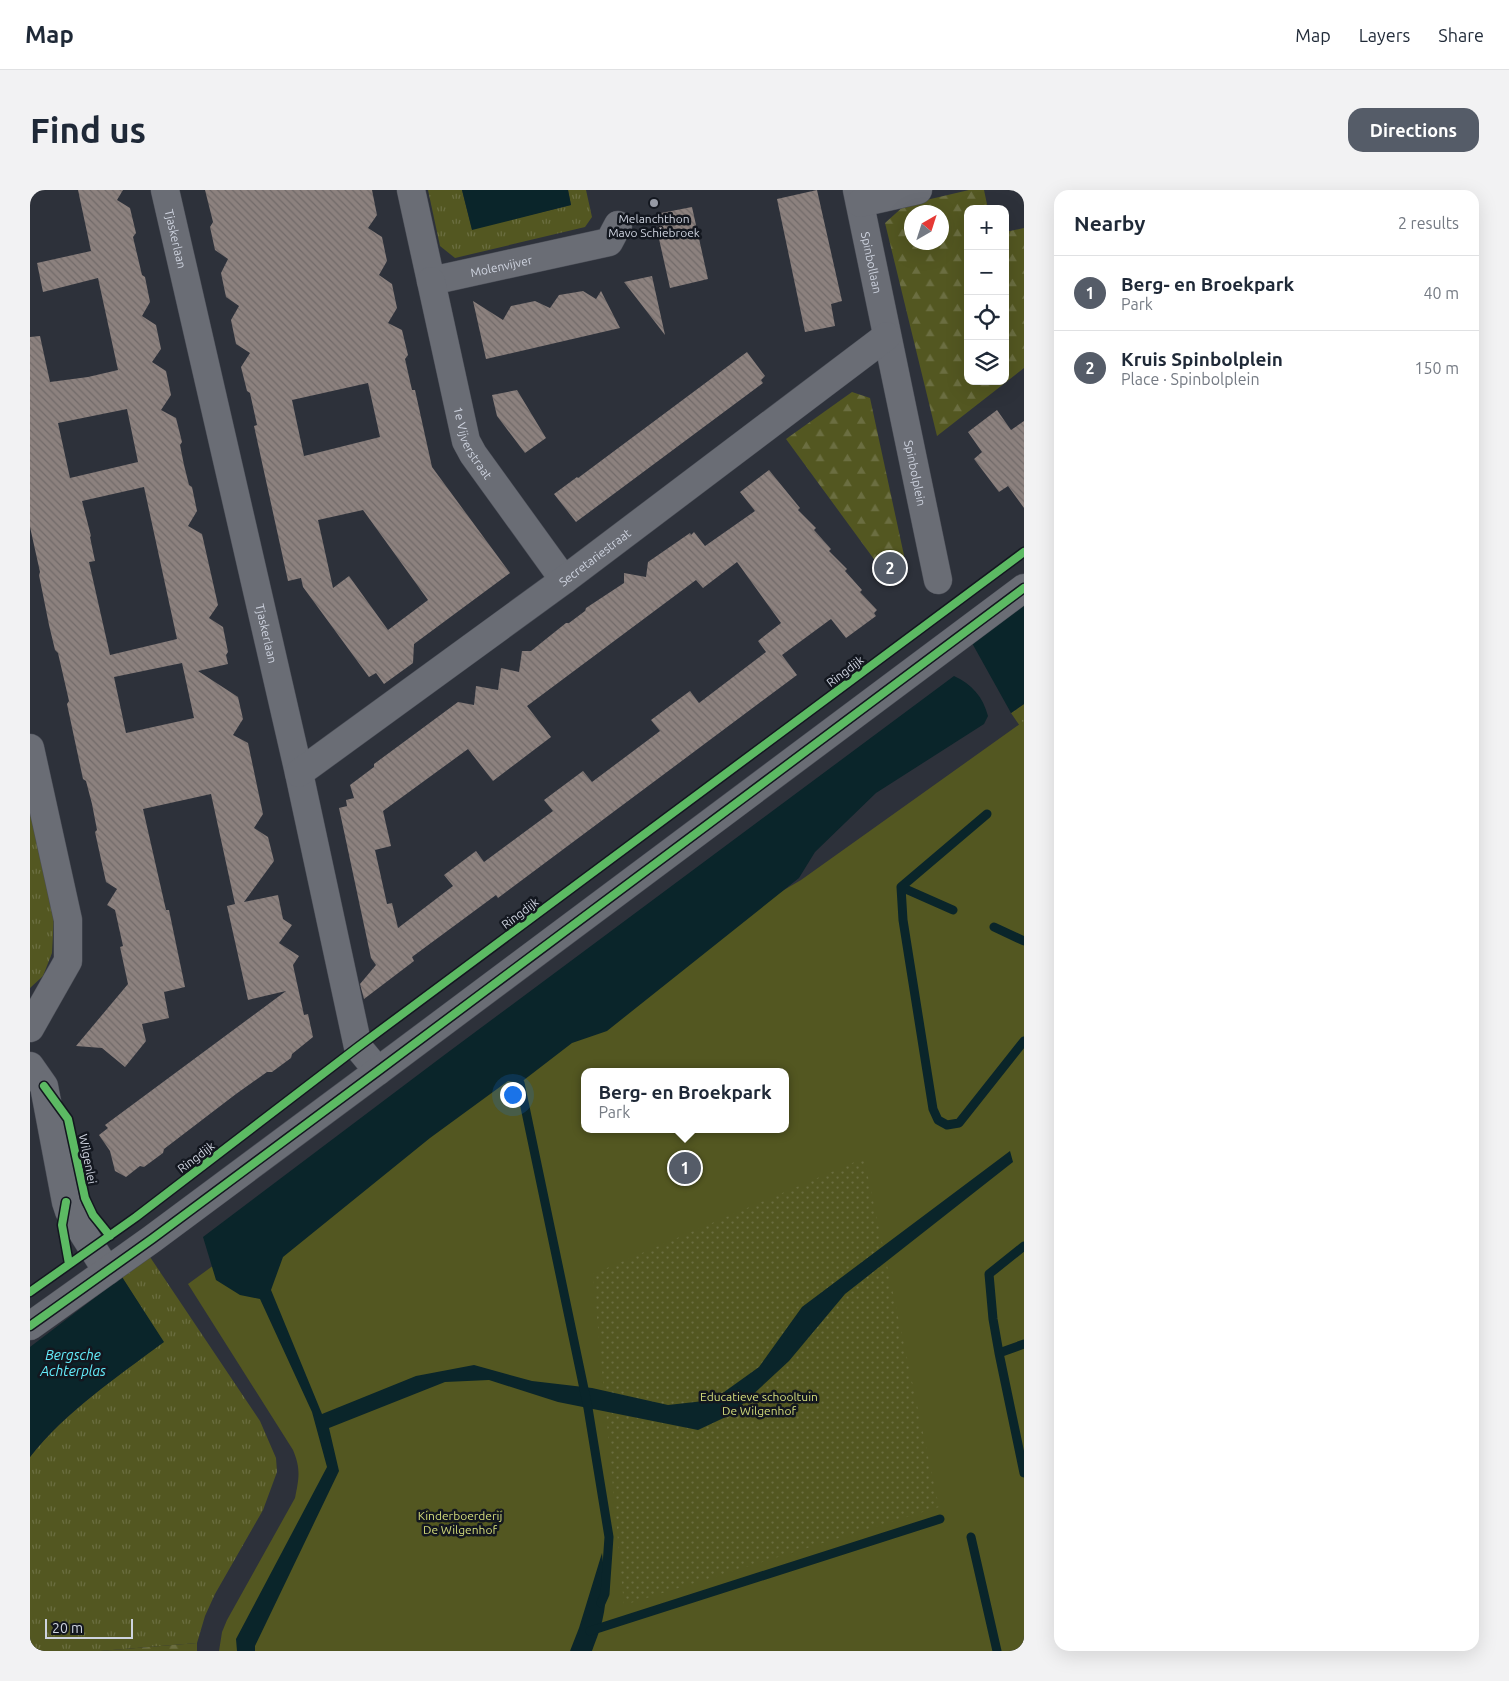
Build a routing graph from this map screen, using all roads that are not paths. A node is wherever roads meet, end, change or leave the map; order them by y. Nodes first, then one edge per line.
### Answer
1 (165, 190) edge
2 (411, 190) edge
3 (918, 190) edge
4 (858, 197) edge
5 (618, 225) dead end
6 (431, 282) junction
7 (887, 336) junction
8 (564, 580) junction
9 (938, 580) dead end
10 (1024, 588) edge
11 (30, 748) edge
12 (299, 773) junction
13 (30, 1028) edge
14 (30, 1066) edge
15 (378, 1071) junction
16 (107, 1271) junction
17 (30, 1326) edge

1 - 12 street, Tjaskerlaan
2 - 6 street
3 - 4 street
4 - 7 street, Spinbollaan
5 - 6 street, Molenvijver
6 - 8 street, 1e Vijverstraat
7 - 8 street, Secretariestraat
7 - 9 street, Spinbolplein
8 - 12 street, Secretariestraat
10 - 15 street
11 - 13 street
12 - 15 street, Tjaskerlaan
14 - 16 street
15 - 16 street
16 - 17 street

